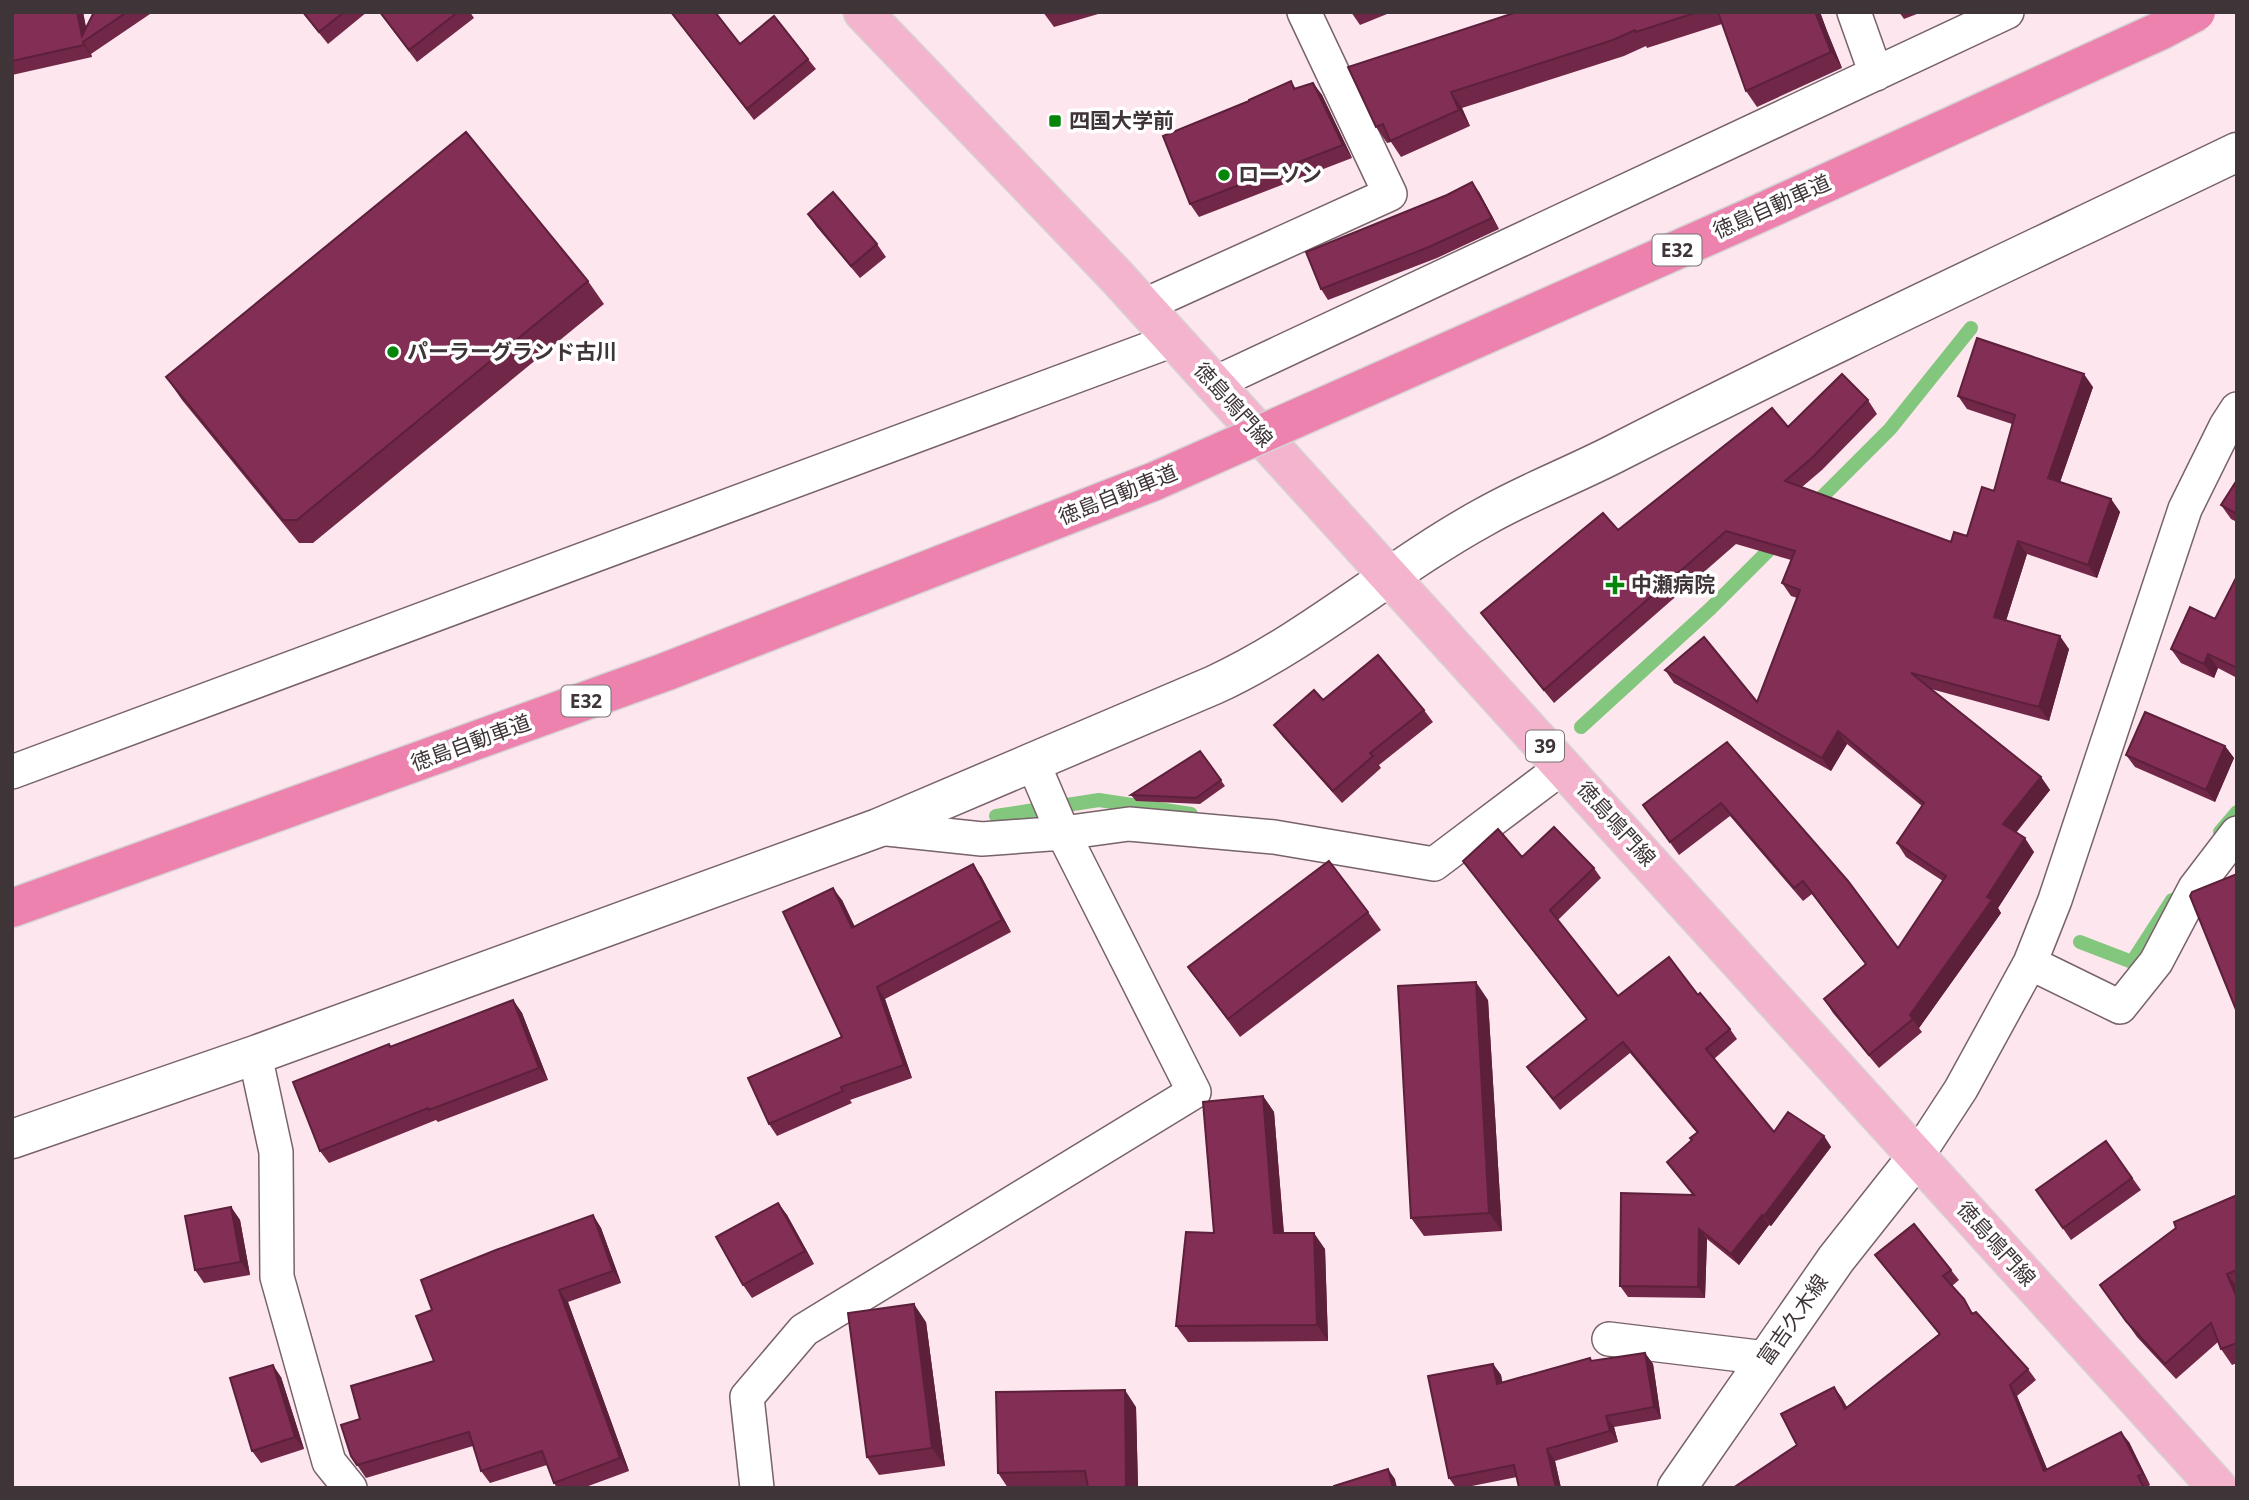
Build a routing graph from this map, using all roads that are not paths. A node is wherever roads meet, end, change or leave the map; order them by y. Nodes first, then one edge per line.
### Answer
1 (863, 12) edge
2 (1304, 12) edge
3 (1854, 12) edge
4 (2007, 12) edge
5 (2196, 12) edge
6 (1876, 74) junction
7 (2237, 152) edge
8 (1143, 306) junction
9 (1173, 340) junction
10 (1213, 384) junction
11 (2237, 410) edge
12 (1388, 575) junction
13 (1563, 766) junction
14 (12, 772) edge
15 (1050, 803) junction
16 (878, 828) junction
17 (2237, 833) edge
18 (12, 908) edge
19 (2031, 963) junction
20 (255, 1055) junction
21 (12, 1139) edge
22 (1916, 1158) junction
23 (1609, 1339) dead end
24 (1766, 1358) junction
25 (350, 1488) edge
26 (757, 1488) edge
27 (1677, 1488) edge
28 (2218, 1488) edge

1 - 8 main road, 徳島鳴門線 / 39
2 - 8 street
3 - 6 street
4 - 6 street
5 - 18 highway, 徳島自動車道 / E32, bridge
6 - 10 street
7 - 12 street
8 - 9 main road, 徳島鳴門線 / 39
9 - 10 main road, 徳島鳴門線 / 39
9 - 14 street
10 - 12 main road, 徳島鳴門線 / 39
11 - 19 street
12 - 13 main road, 徳島鳴門線 / 39
12 - 15 street
13 - 15 street
13 - 22 main road, 徳島鳴門線 / 39
15 - 16 street
15 - 16 street
15 - 26 street
16 - 20 street
17 - 19 street
19 - 22 street
20 - 21 street
20 - 25 street
22 - 24 street, 富吉久木線
22 - 28 main road, 徳島鳴門線 / 39
23 - 24 street
24 - 27 street, 富吉久木線

